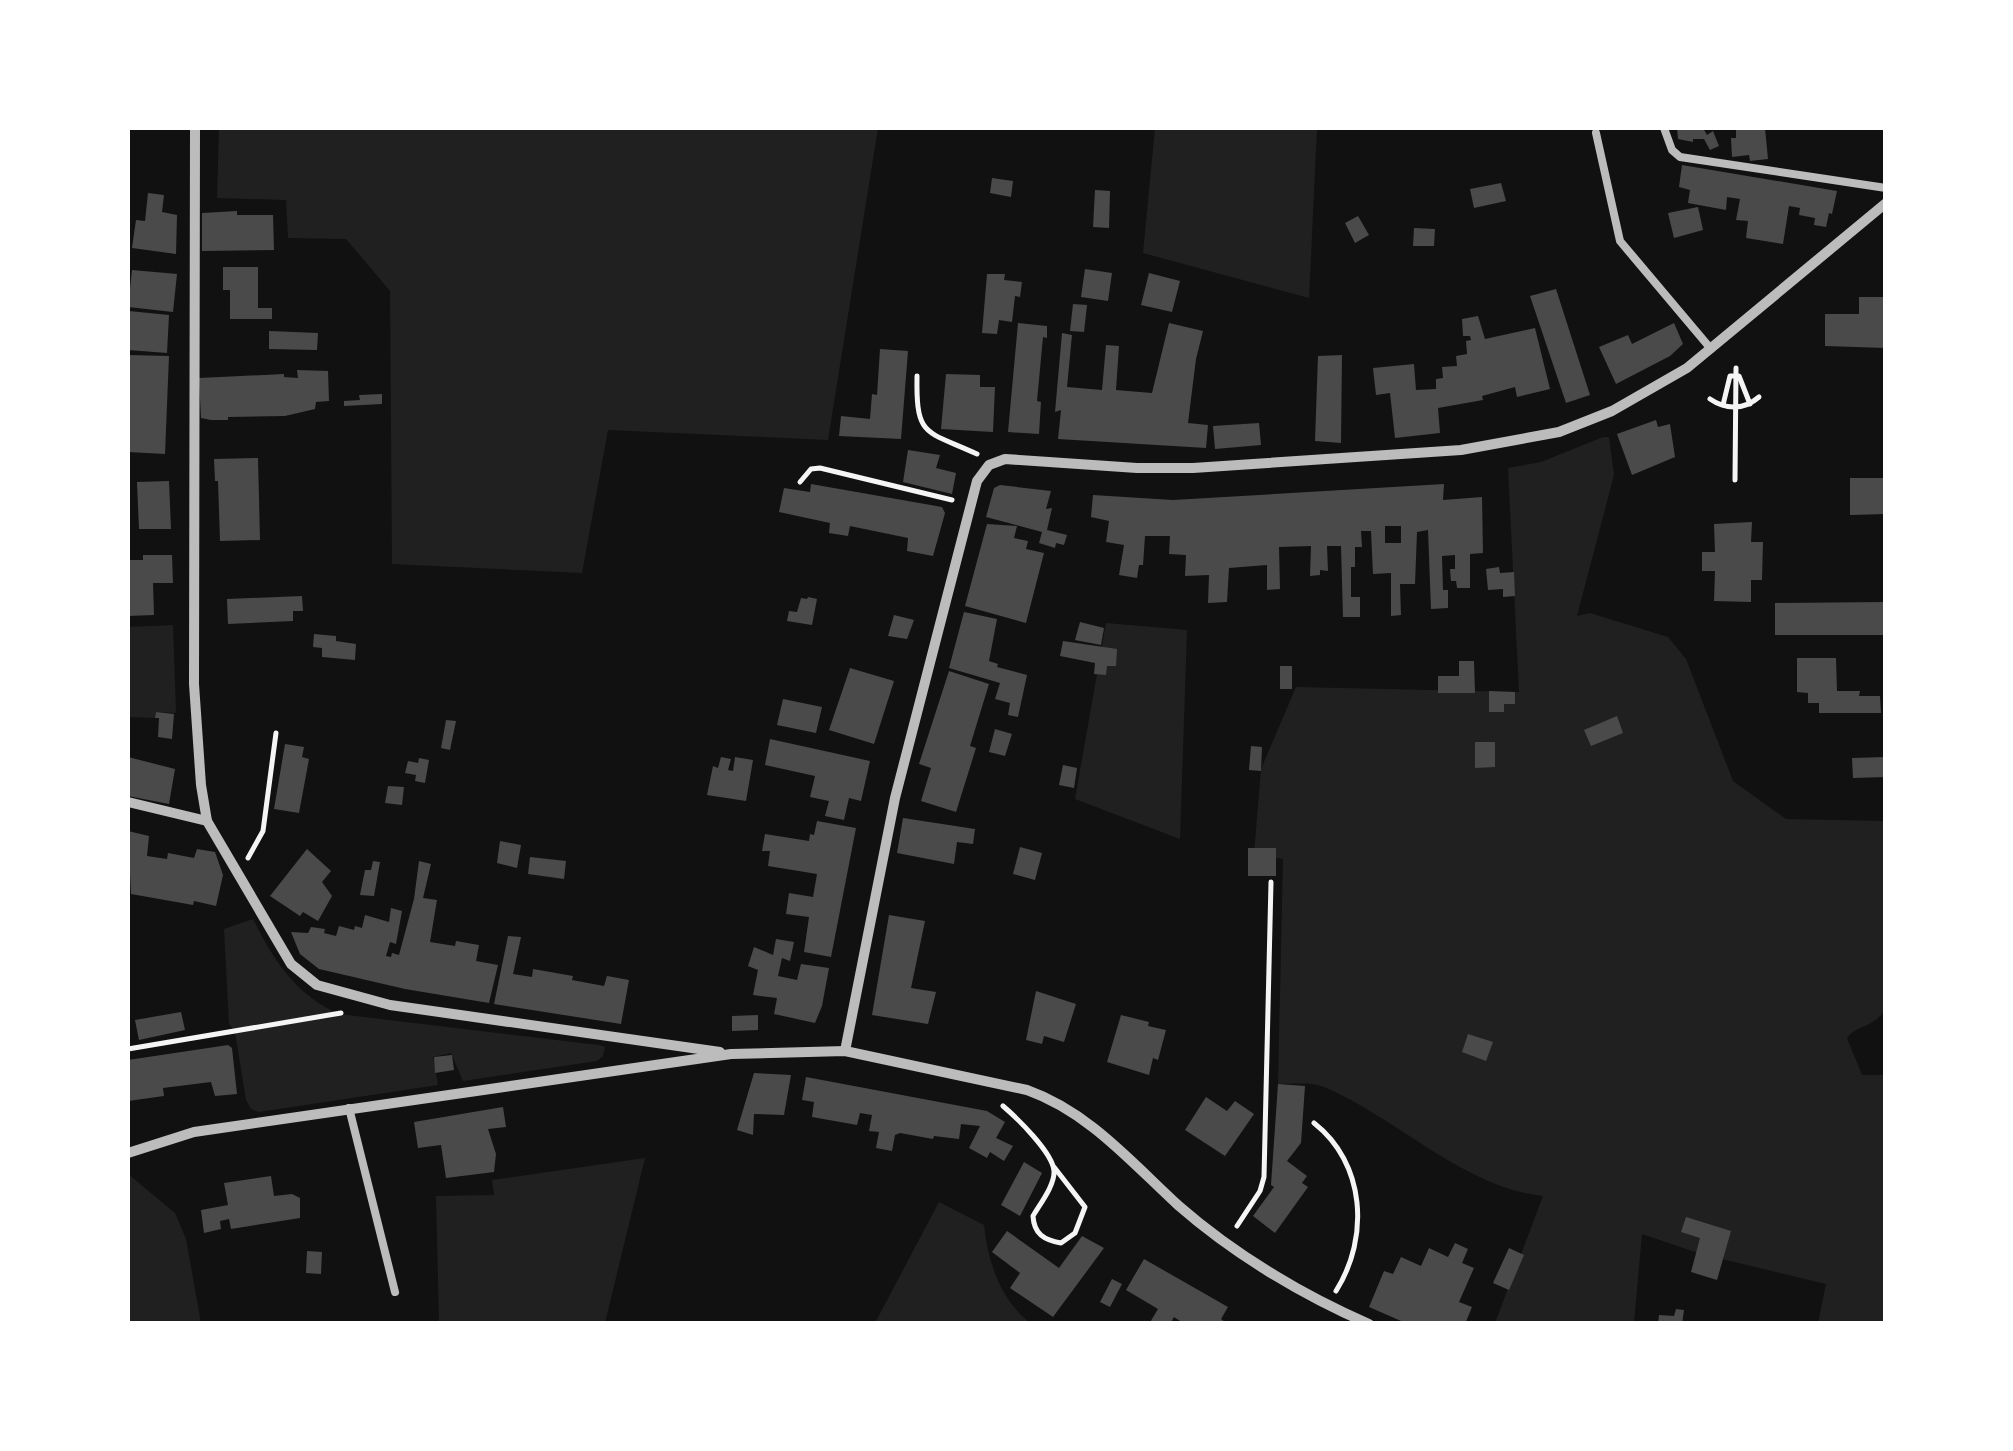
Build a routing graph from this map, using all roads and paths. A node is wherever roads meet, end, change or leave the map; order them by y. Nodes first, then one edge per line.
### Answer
1 (194, 128) edge
2 (1664, 128) edge
3 (1596, 133) dead end
4 (1886, 188) edge
5 (1886, 203) edge
6 (1711, 350) junction
7 (1736, 368) dead end
8 (917, 376) dead end
9 (1736, 376) junction
10 (1758, 397) dead end
11 (1710, 399) dead end
12 (1750, 404) junction
13 (1723, 405) junction
14 (1736, 407) junction
15 (992, 463) junction
16 (1734, 480) dead end
17 (800, 482) dead end
18 (971, 504) junction
19 (276, 733) dead end
20 (128, 802) edge
21 (207, 822) junction
22 (238, 873) junction
23 (1272, 882) dead end
24 (390, 1005) junction
25 (128, 1049) edge
26 (845, 1052) junction
27 (731, 1054) junction
28 (1003, 1106) dead end
29 (349, 1108) junction
30 (1314, 1123) dead end
31 (128, 1153) edge
32 (1054, 1167) junction
33 (1227, 1241) junction
34 (395, 1292) dead end
35 (1327, 1306) junction
36 (1369, 1324) edge

1 - 21 street
2 - 4 lane
3 - 6 lane
5 - 6 street
6 - 15 street
7 - 9 path
8 - 15 path
9 - 12 path
9 - 13 path
9 - 14 path
10 - 12 path
11 - 13 path
12 - 14 path
13 - 14 path
14 - 16 path
15 - 18 street
17 - 18 path
18 - 26 street
19 - 22 path
20 - 21 street
21 - 22 street
22 - 24 street
23 - 33 path
24 - 25 path
24 - 27 street
26 - 27 street
26 - 33 street
27 - 29 street
28 - 32 path
29 - 31 street
29 - 34 lane
30 - 35 path
32 - 32 path
33 - 35 street
35 - 36 street

